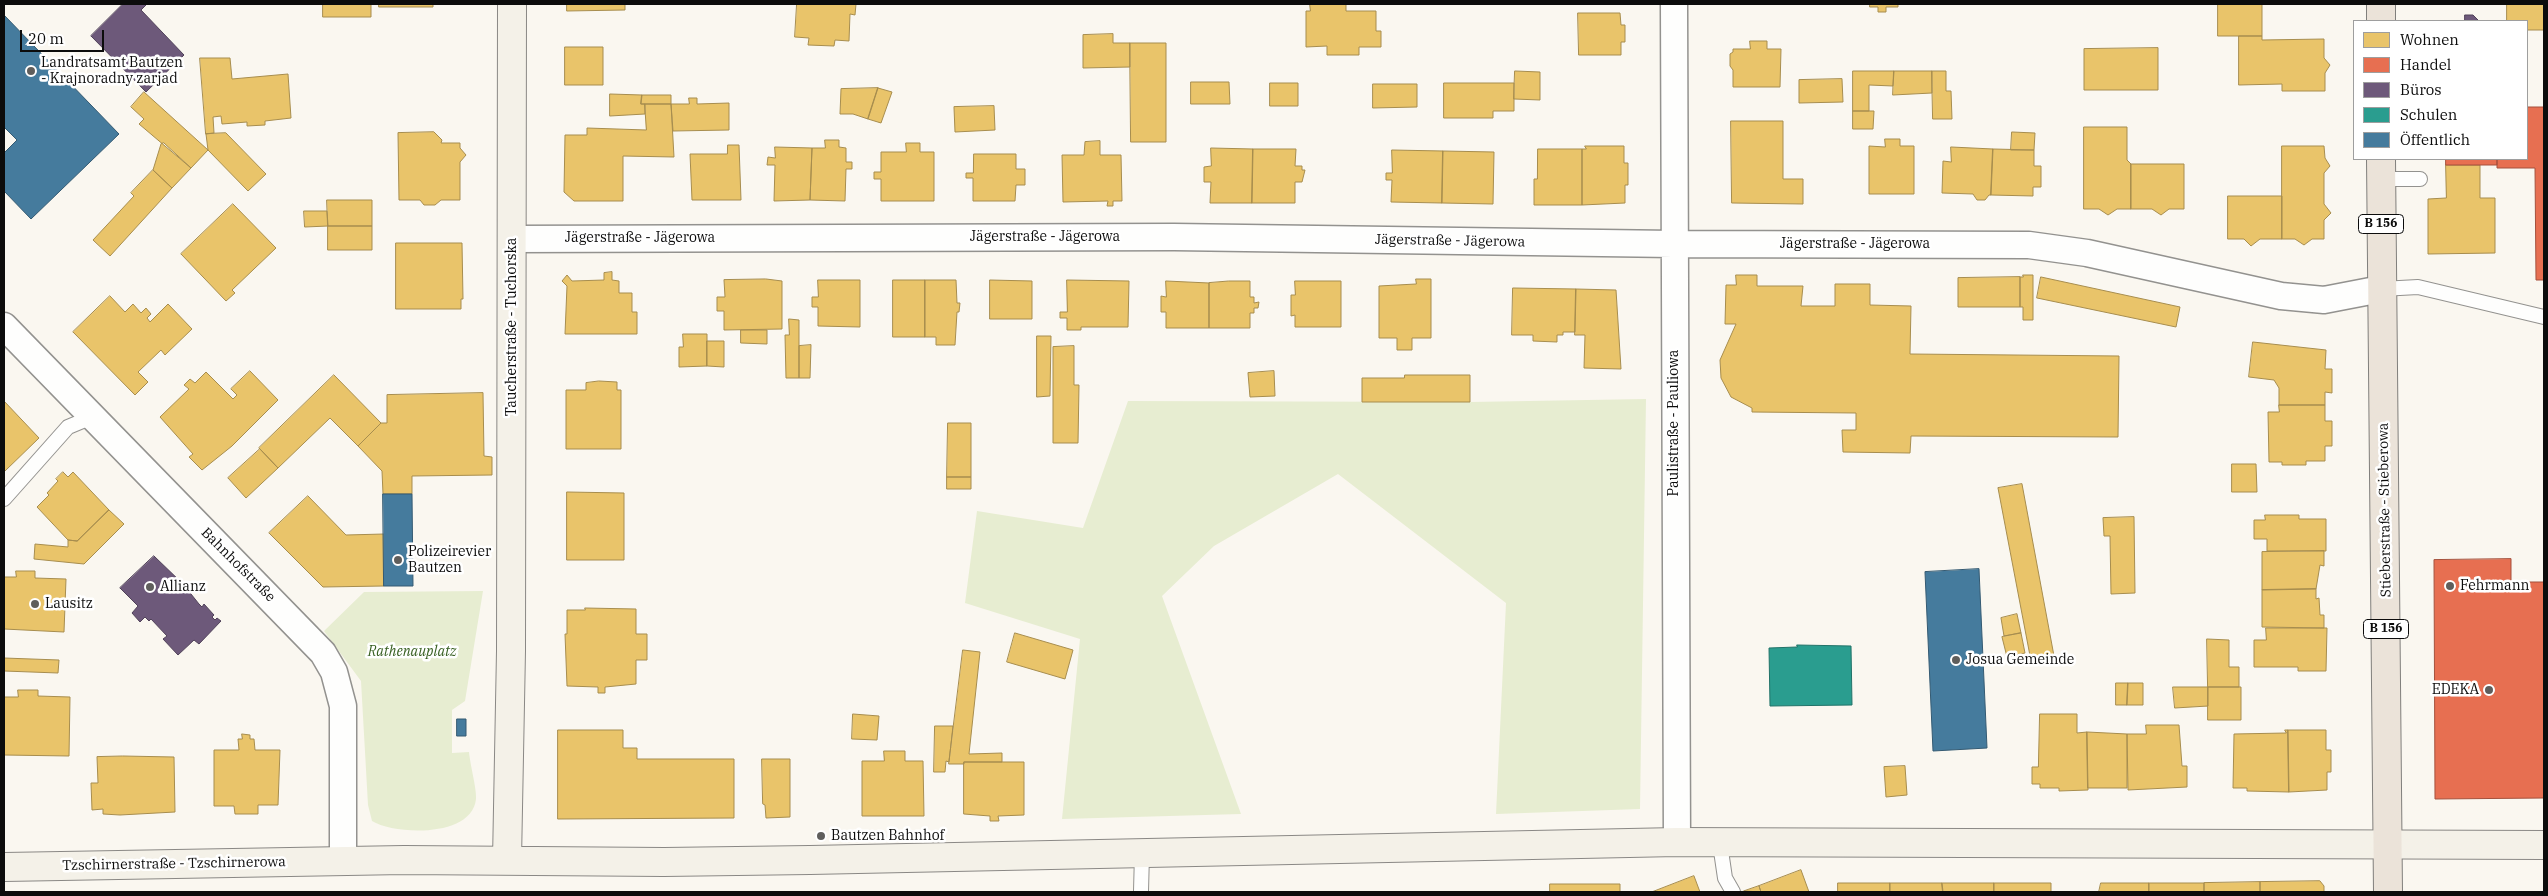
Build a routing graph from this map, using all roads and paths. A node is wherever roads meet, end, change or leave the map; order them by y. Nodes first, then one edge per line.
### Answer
1 (512, 4) edge
2 (1674, 4) edge
3 (2381, 4) edge
4 (2381, 20) edge
5 (2381, 169) edge
6 (2420, 179) dead end
7 (513, 239) junction
8 (1673, 244) junction
9 (2382, 289) junction
10 (2544, 317) edge
11 (4, 326) edge
12 (92, 417) junction
13 (4, 499) edge
14 (1677, 842) junction
15 (1720, 844) junction
16 (2388, 845) junction
17 (2544, 845) edge
18 (1142, 854) junction
19 (343, 860) junction
20 (507, 860) junction
21 (4, 867) edge
22 (1141, 891) dead end
23 (1733, 892) edge
24 (2388, 892) edge

1 - 7 street, Taucherstraße - Tuchorska
2 - 8 street, Paulistraße - Pauliowa
3 - 4 main road
5 - 6 lane
5 - 9 main road, Stieberstraße - Stieberowa / B 156
7 - 8 street, Jägerstraße - Jägerowa
7 - 20 street, Taucherstraße - Tuchorska
8 - 9 street, Jägerstraße - Jägerowa
8 - 14 street, Paulistraße - Pauliowa
9 - 10 lane
9 - 16 main road, Stieberstraße - Stieberowa / B 156
11 - 12 street, Bahnhofstraße
12 - 13 lane
12 - 19 street, Bahnhofstraße
14 - 15 street, Tzschirnerstraße - Tzschirnerowa
14 - 18 street, Tzschirnerstraße - Tzschirnerowa
15 - 16 street, Tzschirnerstraße - Tzschirnerowa
15 - 23 lane
16 - 17 street, Tzschirnerstraße - Tzschirnerowa
16 - 24 main road, Stieberstraße - Stieberowa / B 156
18 - 20 street, Tzschirnerstraße - Tzschirnerowa
18 - 22 lane
19 - 20 street, Tzschirnerstraße - Tzschirnerowa
19 - 21 street, Tzschirnerstraße - Tzschirnerowa

